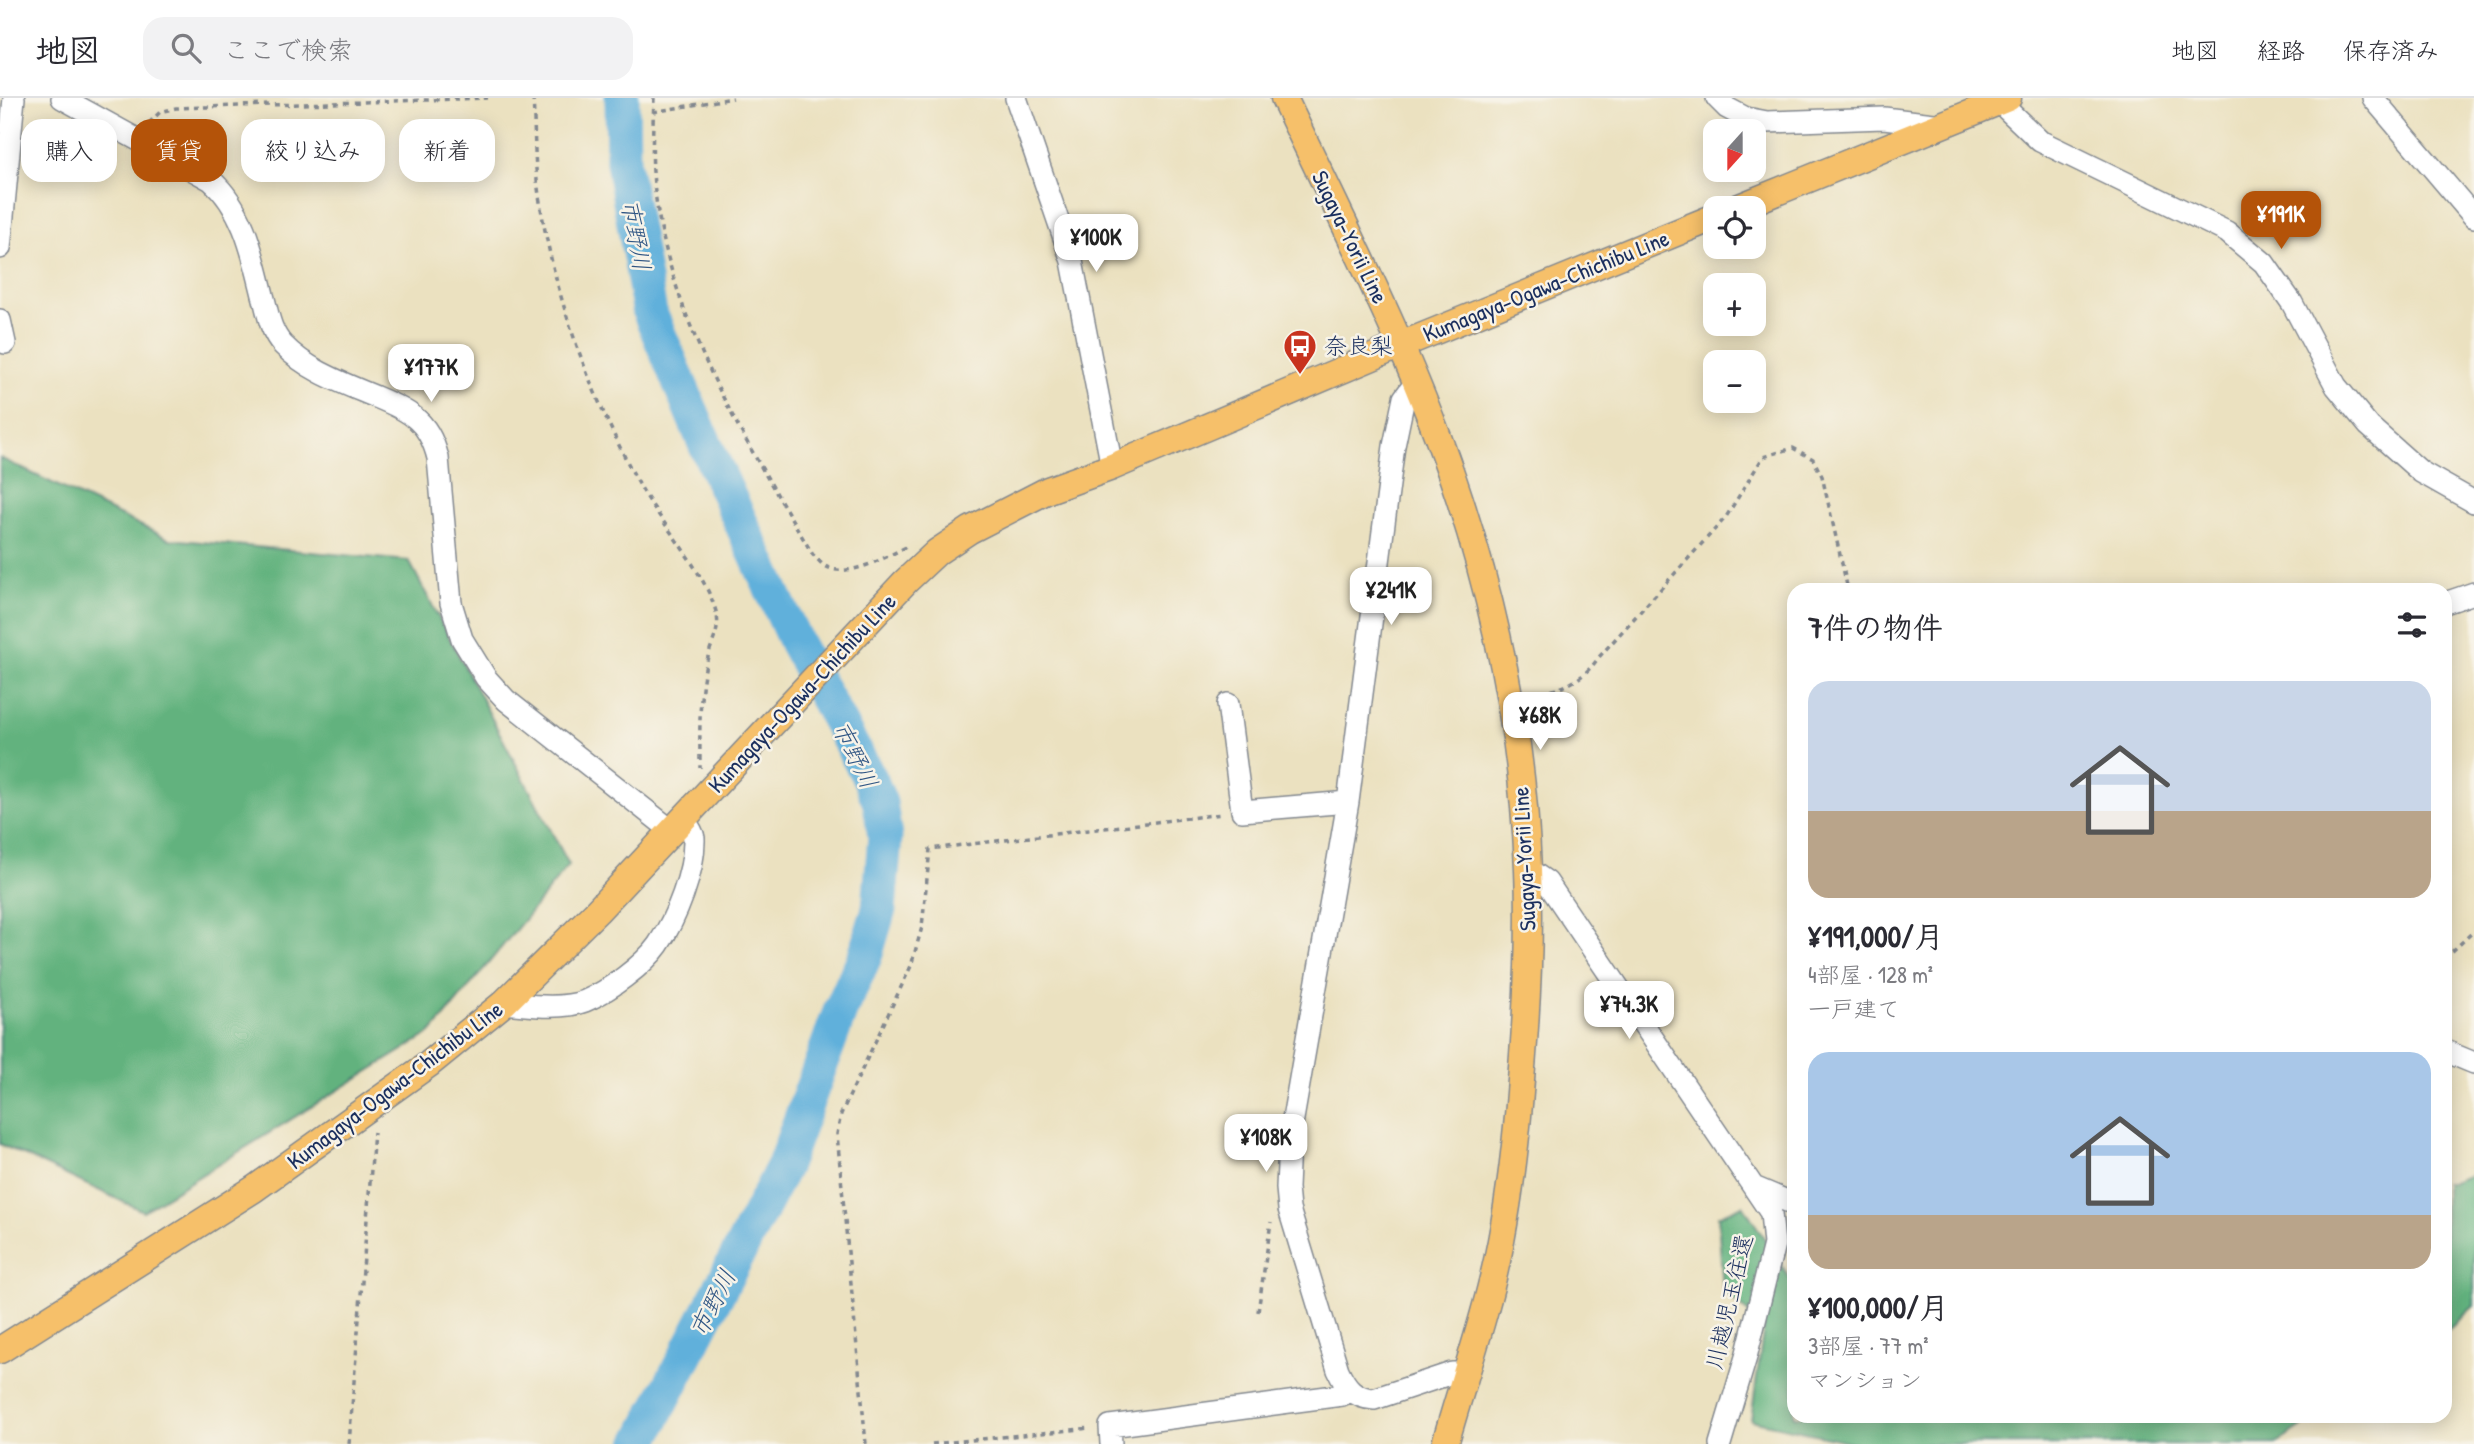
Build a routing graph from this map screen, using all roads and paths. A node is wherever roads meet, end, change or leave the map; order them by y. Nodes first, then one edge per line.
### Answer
1 (14, 98) edge
2 (62, 98) edge
3 (488, 98) edge
4 (533, 98) edge
5 (654, 98) edge
6 (733, 98) edge
7 (1016, 98) edge
8 (1284, 98) edge
9 (1717, 98) edge
10 (2373, 98) edge
11 (2004, 100) edge
12 (653, 112) junction
13 (153, 119) edge
14 (1942, 125) junction
15 (131, 135) edge
16 (213, 182) edge
17 (1766, 196) edge
18 (2474, 217) edge
19 (1703, 222) edge
20 (0, 248) edge
21 (0, 320) edge
22 (5, 343) dead end
23 (1401, 345) junction
24 (1416, 382) junction
25 (1112, 467) junction
26 (2474, 502) edge
27 (919, 541) dead end
28 (1846, 583) edge
29 (2474, 593) edge
30 (2452, 601) edge
31 (1510, 703) junction
32 (1228, 704) dead end
33 (1348, 802) junction
34 (1242, 811) junction
35 (686, 817) junction
36 (1528, 869) junction
37 (2474, 931) edge
38 (2452, 951) edge
39 (504, 1003) junction
40 (2452, 1054) edge
41 (2474, 1063) edge
42 (368, 1110) junction
43 (1754, 1188) junction
44 (1787, 1201) edge
45 (1271, 1219) dead end
46 (1258, 1312) dead end
47 (0, 1350) edge
48 (1465, 1373) junction
49 (1350, 1391) junction
50 (1110, 1435) edge
51 (349, 1444) edge
52 (866, 1444) edge
53 (932, 1444) edge
54 (1445, 1444) edge
55 (1720, 1444) edge

1 - 20 street
2 - 15 street
3 - 13 path
4 - 35 path
5 - 12 path
6 - 12 path
7 - 25 street
8 - 23 main road, Sugaya-Yorii Line
9 - 14 street
10 - 18 street
11 - 14 main road
11 - 26 street
12 - 27 path
14 - 17 main road
16 - 35 street
19 - 23 main road, Kumagaya-Ogawa-Chichibu Line
21 - 22 street
23 - 24 main road, Sugaya-Yorii Line
23 - 25 main road, Kumagaya-Ogawa-Chichibu Line
24 - 31 main road, Sugaya-Yorii Line
24 - 33 street
25 - 35 main road, Kumagaya-Ogawa-Chichibu Line
28 - 31 path
29 - 30 street
31 - 36 main road, Sugaya-Yorii Line
32 - 34 street
33 - 34 street
33 - 49 street
34 - 52 path
35 - 39 main road, Kumagaya-Ogawa-Chichibu Line
35 - 39 street
36 - 43 street, 川越児玉往還
36 - 48 main road, Sugaya-Yorii Line
37 - 38 path
39 - 42 main road, Kumagaya-Ogawa-Chichibu Line
40 - 41 street
42 - 47 main road, Kumagaya-Ogawa-Chichibu Line
42 - 51 path
43 - 44 street
43 - 55 street, 川越児玉往還
45 - 46 path
48 - 49 street
48 - 54 main road, Sugaya-Yorii Line
49 - 50 street
50 - 53 path

